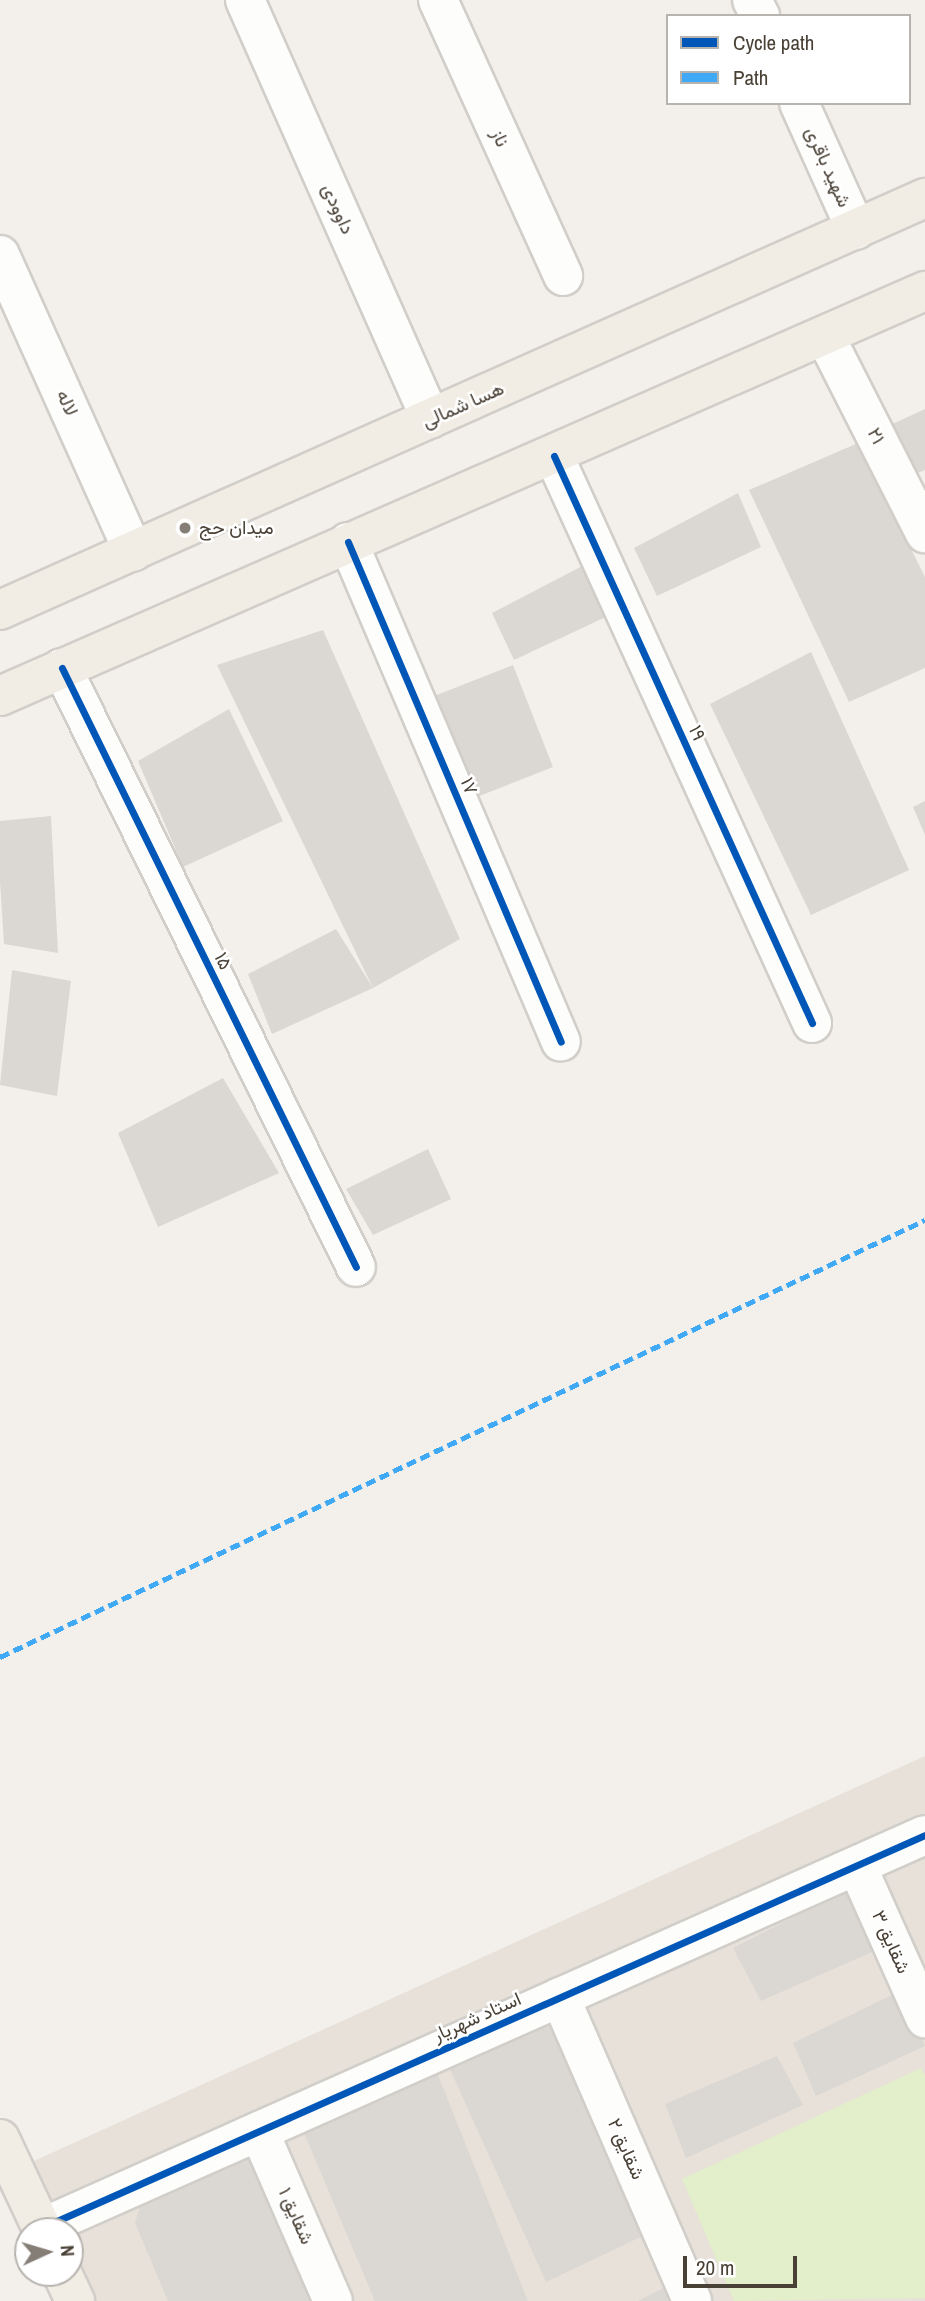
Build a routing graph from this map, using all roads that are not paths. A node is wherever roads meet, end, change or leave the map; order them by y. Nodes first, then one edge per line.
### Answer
1 (245, 0) edge
2 (438, 0) edge
3 (800, 105) edge
4 (920, 206) edge
5 (856, 230) junction
6 (0, 255) edge
7 (563, 276) dead end
8 (925, 291) edge
9 (826, 338) junction
10 (431, 419) junction
11 (554, 456) junction
12 (925, 533) edge
13 (348, 542) junction
14 (133, 551) junction
15 (0, 610) edge
16 (62, 668) junction
17 (0, 696) edge
18 (812, 1023) dead end
19 (561, 1042) dead end
20 (356, 1267) dead end
21 (925, 1835) edge
22 (857, 1866) junction
23 (560, 1997) junction
24 (925, 2018) edge
25 (259, 2131) junction
26 (0, 2139) edge
27 (36, 2217) edge
28 (69, 2217) edge
29 (333, 2301) edge
30 (692, 2301) edge

1 - 10 street, داوودی
2 - 7 street, ناز
3 - 5 street, شهید باقری
4 - 5 main road, هسا شمالی
5 - 10 main road, هسا شمالی
6 - 14 street, لاله
8 - 9 main road
9 - 11 main road
9 - 12 street, ۲۱
10 - 14 main road, هسا شمالی
11 - 13 main road
11 - 18 street, ۱۹
13 - 16 main road
13 - 19 street, ۱۷
14 - 15 main road, هسا شمالی
16 - 17 main road
16 - 20 street, ۱۵
21 - 22 street, استاد شهریار
22 - 23 street, استاد شهریار
22 - 24 street, شقایق ۳
23 - 25 street, استاد شهریار
23 - 30 street, شقایق ۲
25 - 28 street, استاد شهریار
25 - 29 street, شقایق ۱
26 - 27 main road

